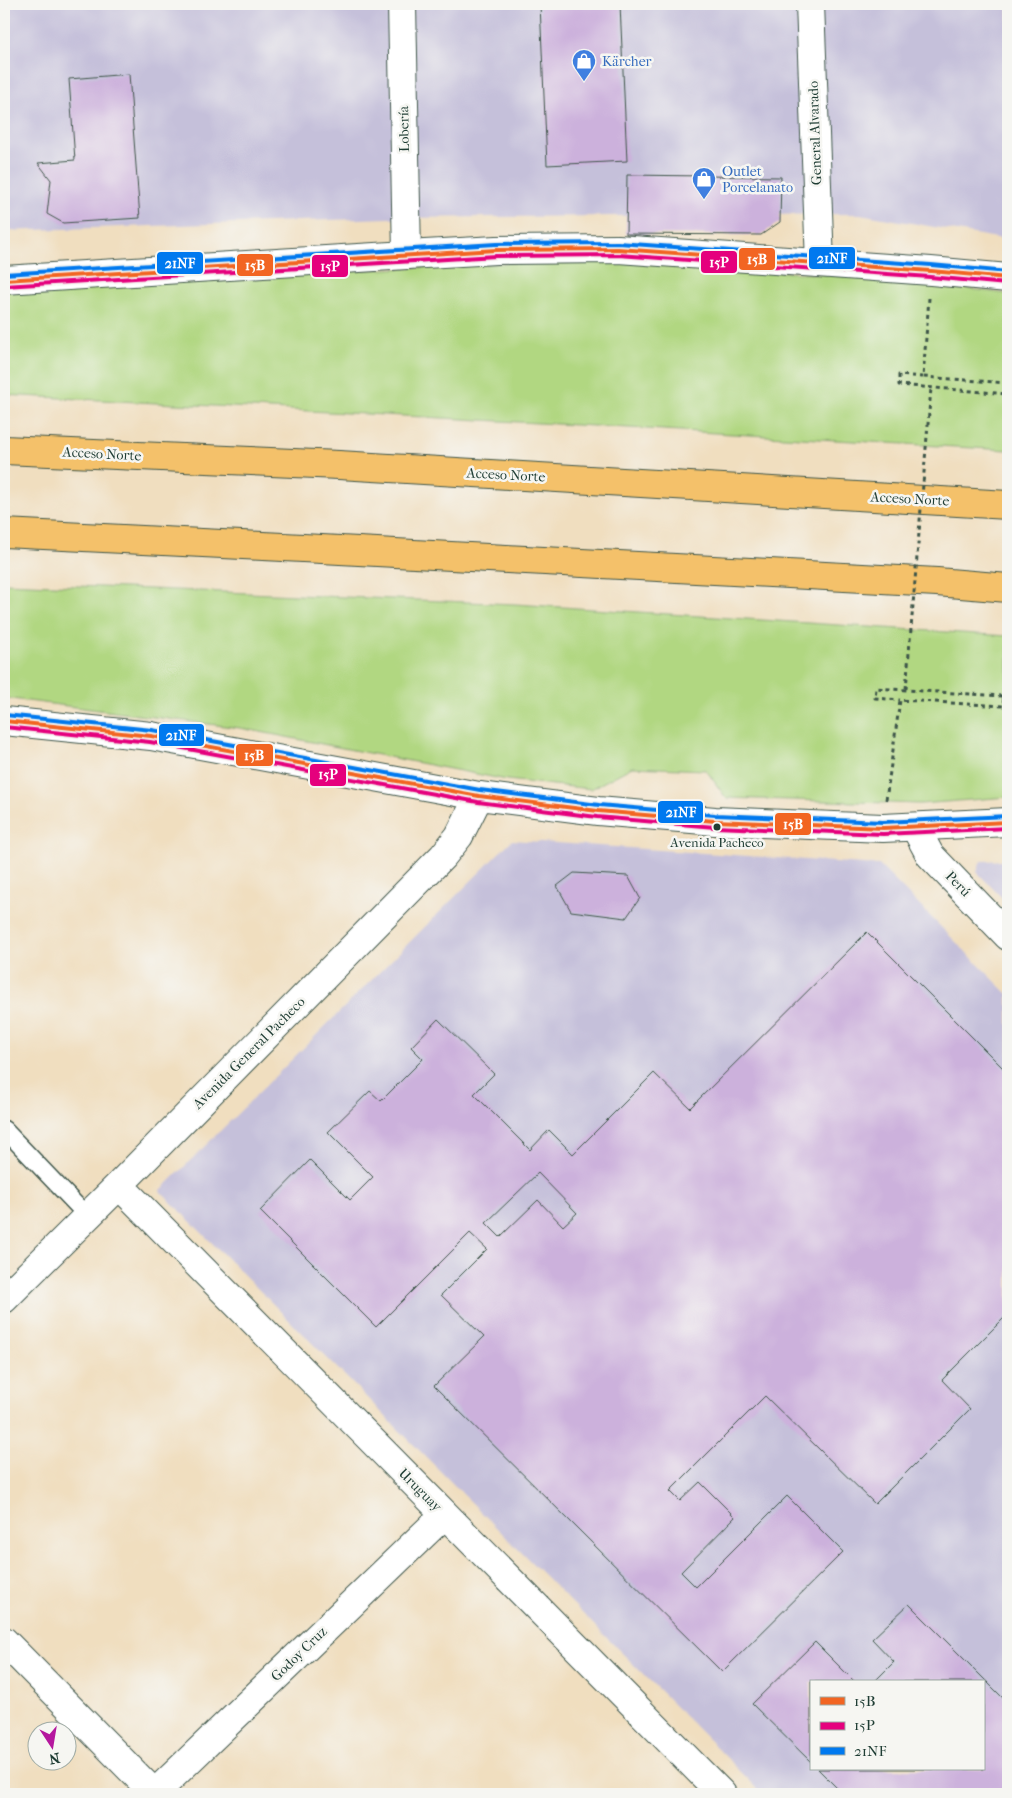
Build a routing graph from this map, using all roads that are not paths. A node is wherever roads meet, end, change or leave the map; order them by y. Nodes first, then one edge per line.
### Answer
1 (402, 4) edge
2 (810, 4) edge
3 (408, 255) junction
4 (820, 263) junction
5 (1008, 278) edge
6 (4, 280) edge
7 (4, 450) edge
8 (1008, 506) edge
9 (4, 533) edge
10 (1008, 588) edge
11 (4, 721) edge
12 (480, 796) junction
13 (1008, 822) edge
14 (915, 827) junction
15 (1008, 936) edge
16 (4, 1129) edge
17 (119, 1185) junction
18 (87, 1216) junction
19 (4, 1299) edge
20 (444, 1515) junction
21 (4, 1641) edge
22 (154, 1794) edge
23 (722, 1794) edge

1 - 3 street, Lobería
2 - 4 street, General Alvarado
3 - 4 street
3 - 6 street
4 - 5 street
7 - 8 highway, Acceso Norte
9 - 10 highway
11 - 12 street
12 - 14 street
12 - 17 street, Avenida General Pacheco
13 - 14 street
14 - 15 street, Perú
16 - 18 lane
17 - 18 street, Avenida General Pacheco
17 - 20 street, Uruguay
18 - 19 street, Avenida General Pacheco
20 - 22 street, Godoy Cruz
20 - 23 street, Uruguay
21 - 22 street

